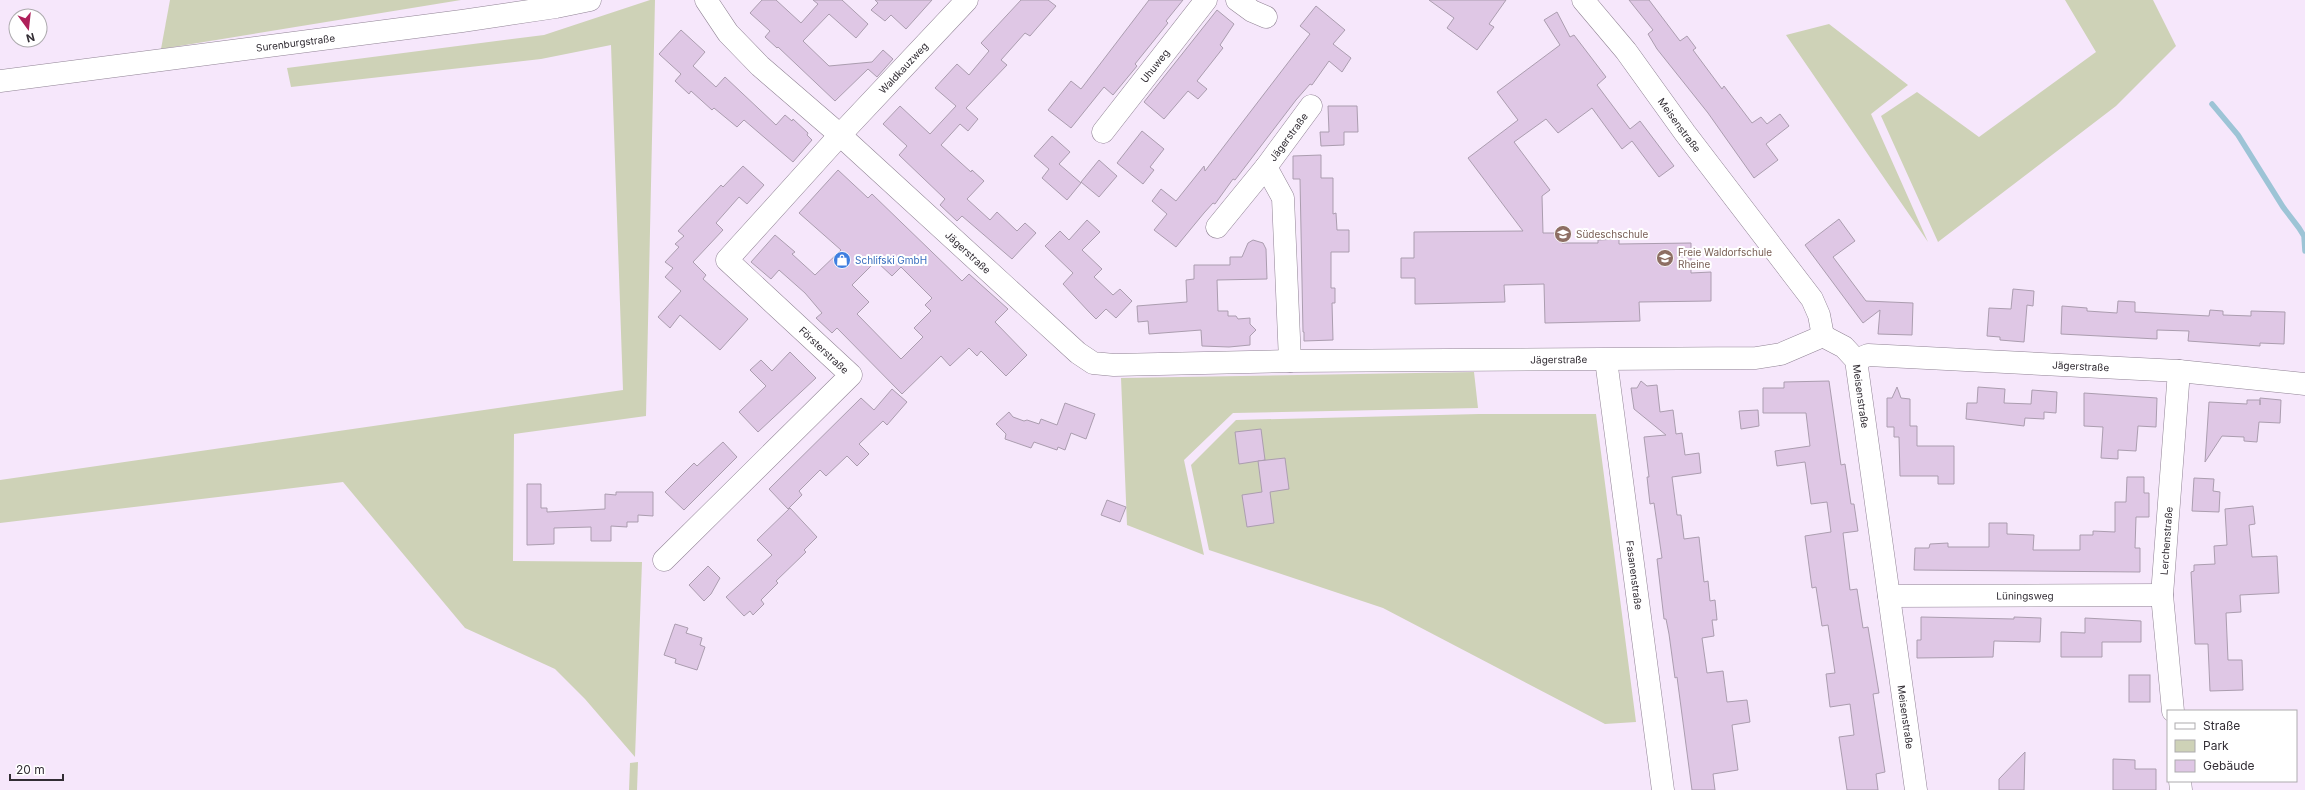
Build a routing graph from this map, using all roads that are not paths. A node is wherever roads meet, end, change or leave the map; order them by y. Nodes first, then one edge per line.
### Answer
1 (590, 0) edge
2 (706, 0) edge
3 (967, 0) edge
4 (1206, 0) edge
5 (1237, 0) edge
6 (1583, 0) edge
7 (1266, 17) dead end
8 (0, 81) edge
9 (1311, 106) dead end
10 (1103, 132) dead end
11 (840, 135) junction
12 (1266, 167) junction
13 (1217, 227) dead end
14 (1822, 336) junction
15 (1606, 360) junction
16 (1856, 360) junction
17 (1290, 362) junction
18 (2178, 371) junction
19 (2305, 384) edge
20 (664, 560) dead end
21 (2162, 595) junction
22 (1889, 596) junction
23 (2173, 710) edge
24 (1662, 790) edge
25 (1916, 790) edge

1 - 8 street, Surenburgstraße
2 - 11 street, Jägerstraße
3 - 11 street, Waldkauzweg
4 - 10 street, Uhuweg
5 - 7 street
6 - 14 street, Meisenstraße
9 - 12 street, Jägerstraße
11 - 17 street, Jägerstraße
11 - 20 street, Försterstraße
12 - 13 street, Jägerstraße
12 - 17 street, Jägerstraße
14 - 15 street, Jägerstraße
14 - 16 street, Meisenstraße
15 - 17 street, Jägerstraße
15 - 24 street, Fasanenstraße
16 - 18 street, Jägerstraße
16 - 22 street, Meisenstraße
18 - 19 street, Jägerstraße
18 - 21 street, Lerchenstraße
21 - 22 street, Lüningsweg
21 - 23 street, Lerchenstraße
22 - 25 street, Meisenstraße

